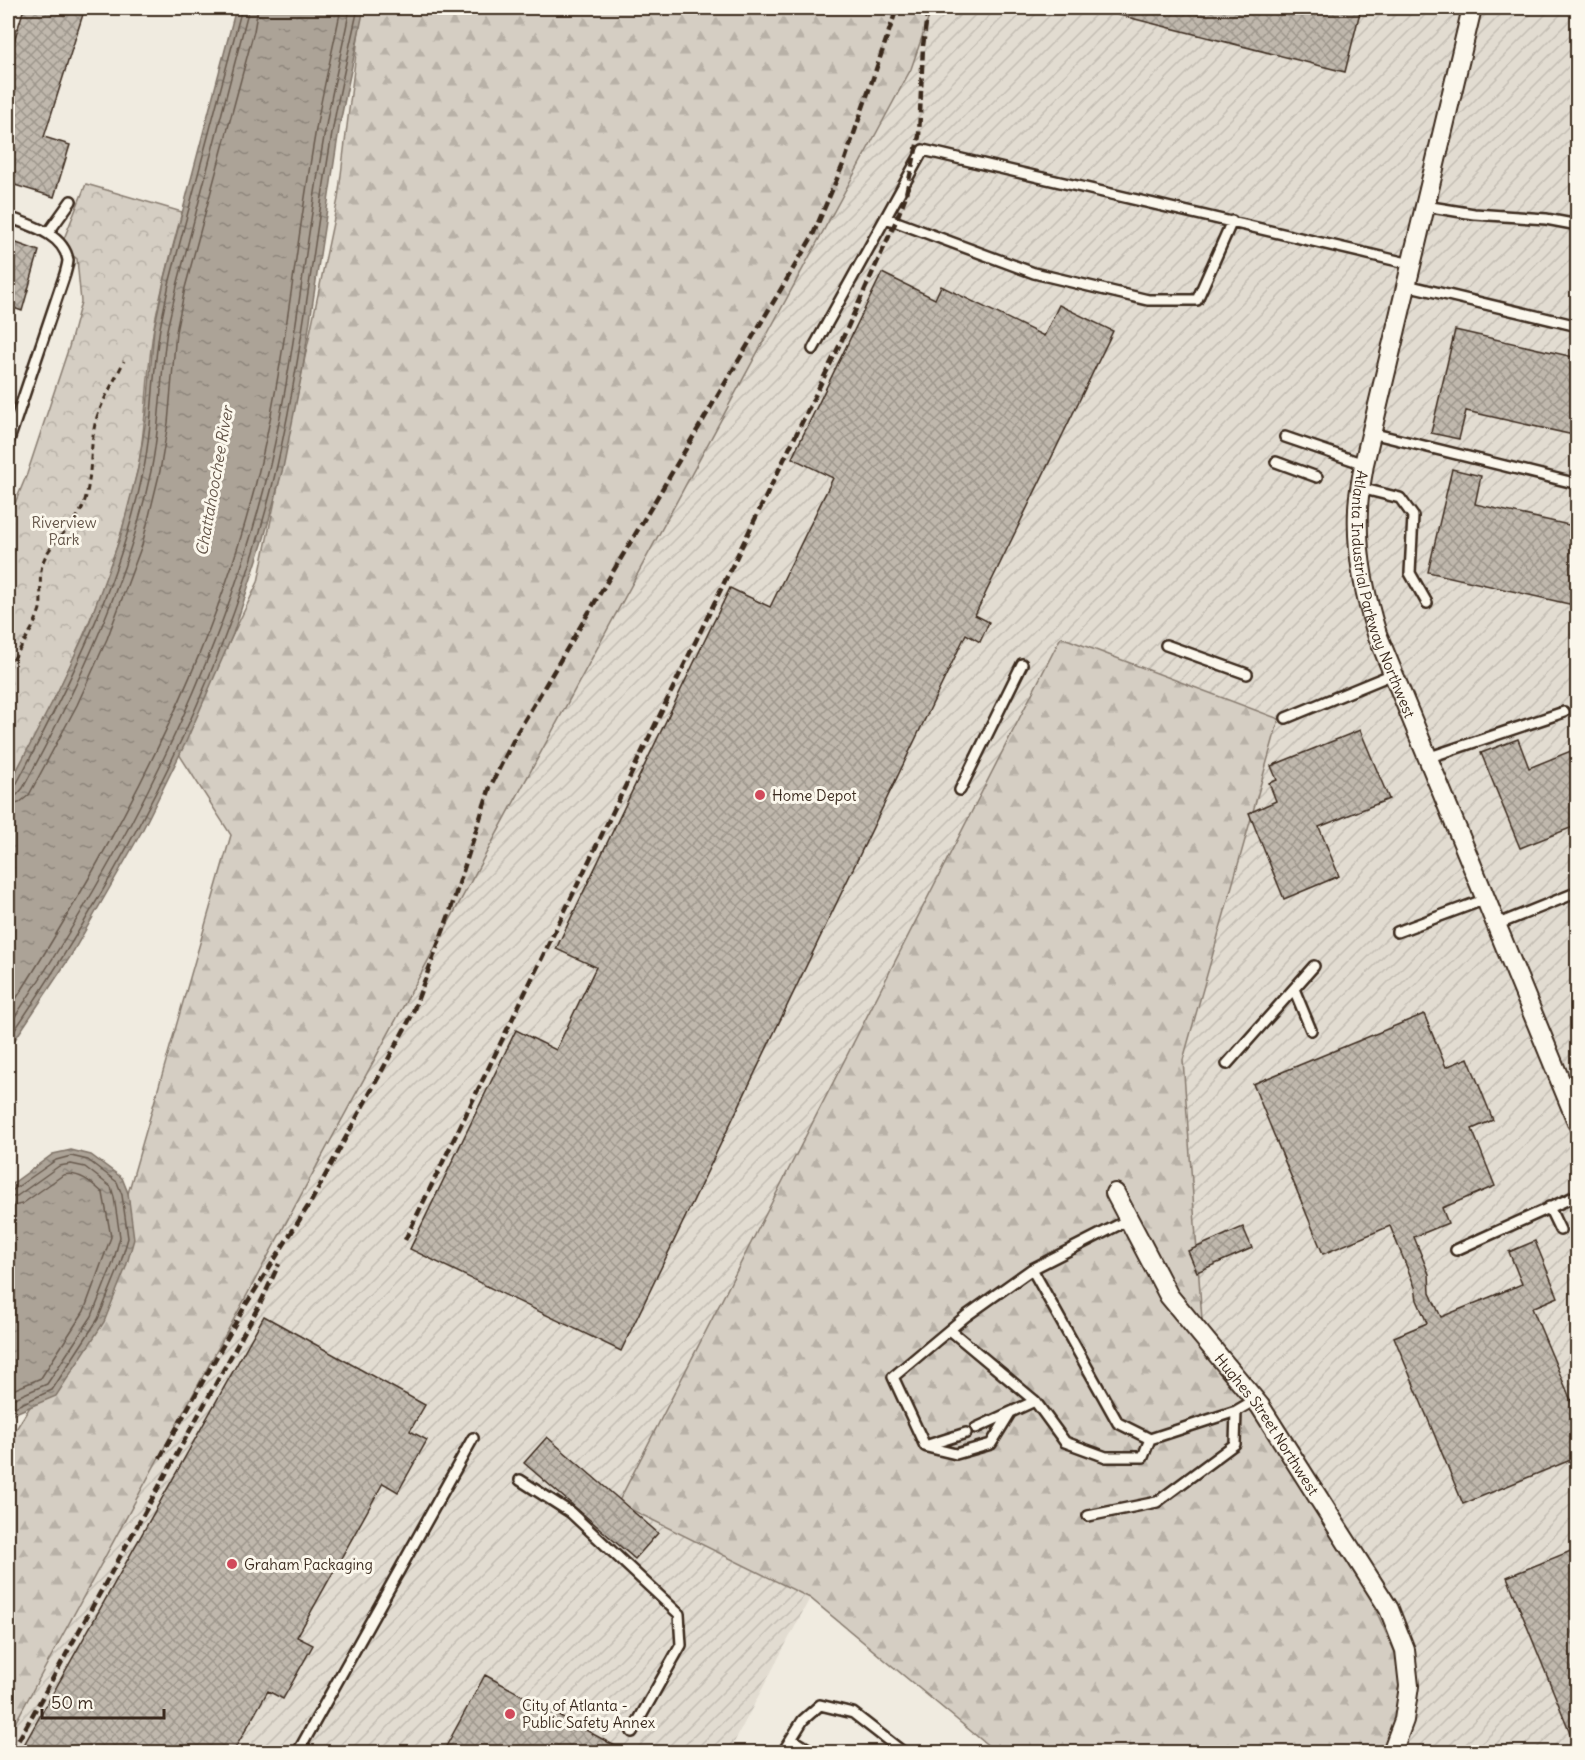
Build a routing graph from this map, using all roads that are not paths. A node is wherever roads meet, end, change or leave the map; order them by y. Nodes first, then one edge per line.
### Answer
1 (1472, 8) edge
2 (71, 201) dead end
3 (1425, 206) junction
4 (8, 217) edge
5 (886, 218) junction
6 (1232, 221) junction
7 (1578, 225) edge
8 (48, 232) junction
9 (1411, 264) junction
10 (1406, 285) junction
11 (1578, 326) edge
12 (813, 349) dead end
13 (1371, 433) junction
14 (1285, 436) dead end
15 (8, 443) edge
16 (1276, 462) dead end
17 (1364, 464) junction
18 (1317, 477) dead end
19 (1578, 484) edge
20 (1360, 488) junction
21 (1427, 603) dead end
22 (1166, 645) dead end
23 (1022, 664) dead end
24 (1247, 674) dead end
25 (1393, 674) junction
26 (1564, 712) dead end
27 (1286, 718) dead end
28 (1428, 758) junction
29 (960, 790) dead end
30 (1578, 892) edge
31 (1486, 899) junction
32 (1496, 925) junction
33 (1397, 932) dead end
34 (1314, 966) dead end
35 (1294, 989) junction
36 (1311, 1030) dead end
37 (1227, 1064) dead end
38 (1577, 1122) edge
39 (1115, 1193) dead end
40 (1578, 1195) edge
41 (1549, 1207) junction
42 (1130, 1218) junction
43 (1560, 1230) dead end
44 (1456, 1250) dead end
45 (1032, 1269) junction
46 (950, 1330) junction
47 (1255, 1400) junction
48 (1035, 1401) junction
49 (1236, 1411) junction
50 (1010, 1413) junction
51 (976, 1428) dead end
52 (966, 1434) dead end
53 (473, 1438) dead end
54 (1150, 1439) junction
55 (925, 1446) junction
56 (520, 1479) dead end
57 (1088, 1516) dead end
58 (632, 1732) dead end
59 (792, 1739) junction
60 (298, 1752) edge
61 (783, 1752) edge
62 (813, 1752) edge
63 (903, 1752) edge
64 (1392, 1752) edge

1 - 3 street, Atlanta Industrial Parkway Northwest
2 - 8 lane
3 - 7 lane
3 - 9 street, Atlanta Industrial Parkway Northwest
4 - 8 lane
5 - 6 lane
5 - 6 lane
5 - 12 lane
6 - 9 lane
8 - 15 lane
9 - 10 street, Atlanta Industrial Parkway Northwest
10 - 11 lane
10 - 13 street, Atlanta Industrial Parkway Northwest
13 - 17 street, Atlanta Industrial Parkway Northwest
13 - 19 lane
14 - 17 lane
16 - 18 lane
17 - 20 street, Atlanta Industrial Parkway Northwest
20 - 21 lane
20 - 25 street, Atlanta Industrial Parkway Northwest
22 - 24 lane
23 - 29 lane
25 - 27 lane
25 - 28 street, Atlanta Industrial Parkway Northwest
26 - 28 lane
28 - 31 street, Atlanta Industrial Parkway Northwest
30 - 32 lane
31 - 32 street, Atlanta Industrial Parkway Northwest
31 - 33 lane
32 - 38 street, Atlanta Industrial Parkway Northwest
34 - 35 lane
35 - 36 lane
35 - 37 lane
39 - 42 street, Hughes Street Northwest
40 - 41 lane
41 - 43 lane
41 - 44 lane
42 - 45 lane
42 - 47 street, Hughes Street Northwest
45 - 46 lane
45 - 54 lane
46 - 48 lane
46 - 55 lane
47 - 49 lane
47 - 64 street, Hughes Street Northwest
48 - 50 lane
48 - 54 lane
49 - 54 lane
49 - 57 lane
50 - 51 lane
50 - 55 lane
52 - 55 lane
53 - 60 lane
56 - 58 lane
59 - 61 lane
59 - 62 lane
59 - 63 lane

